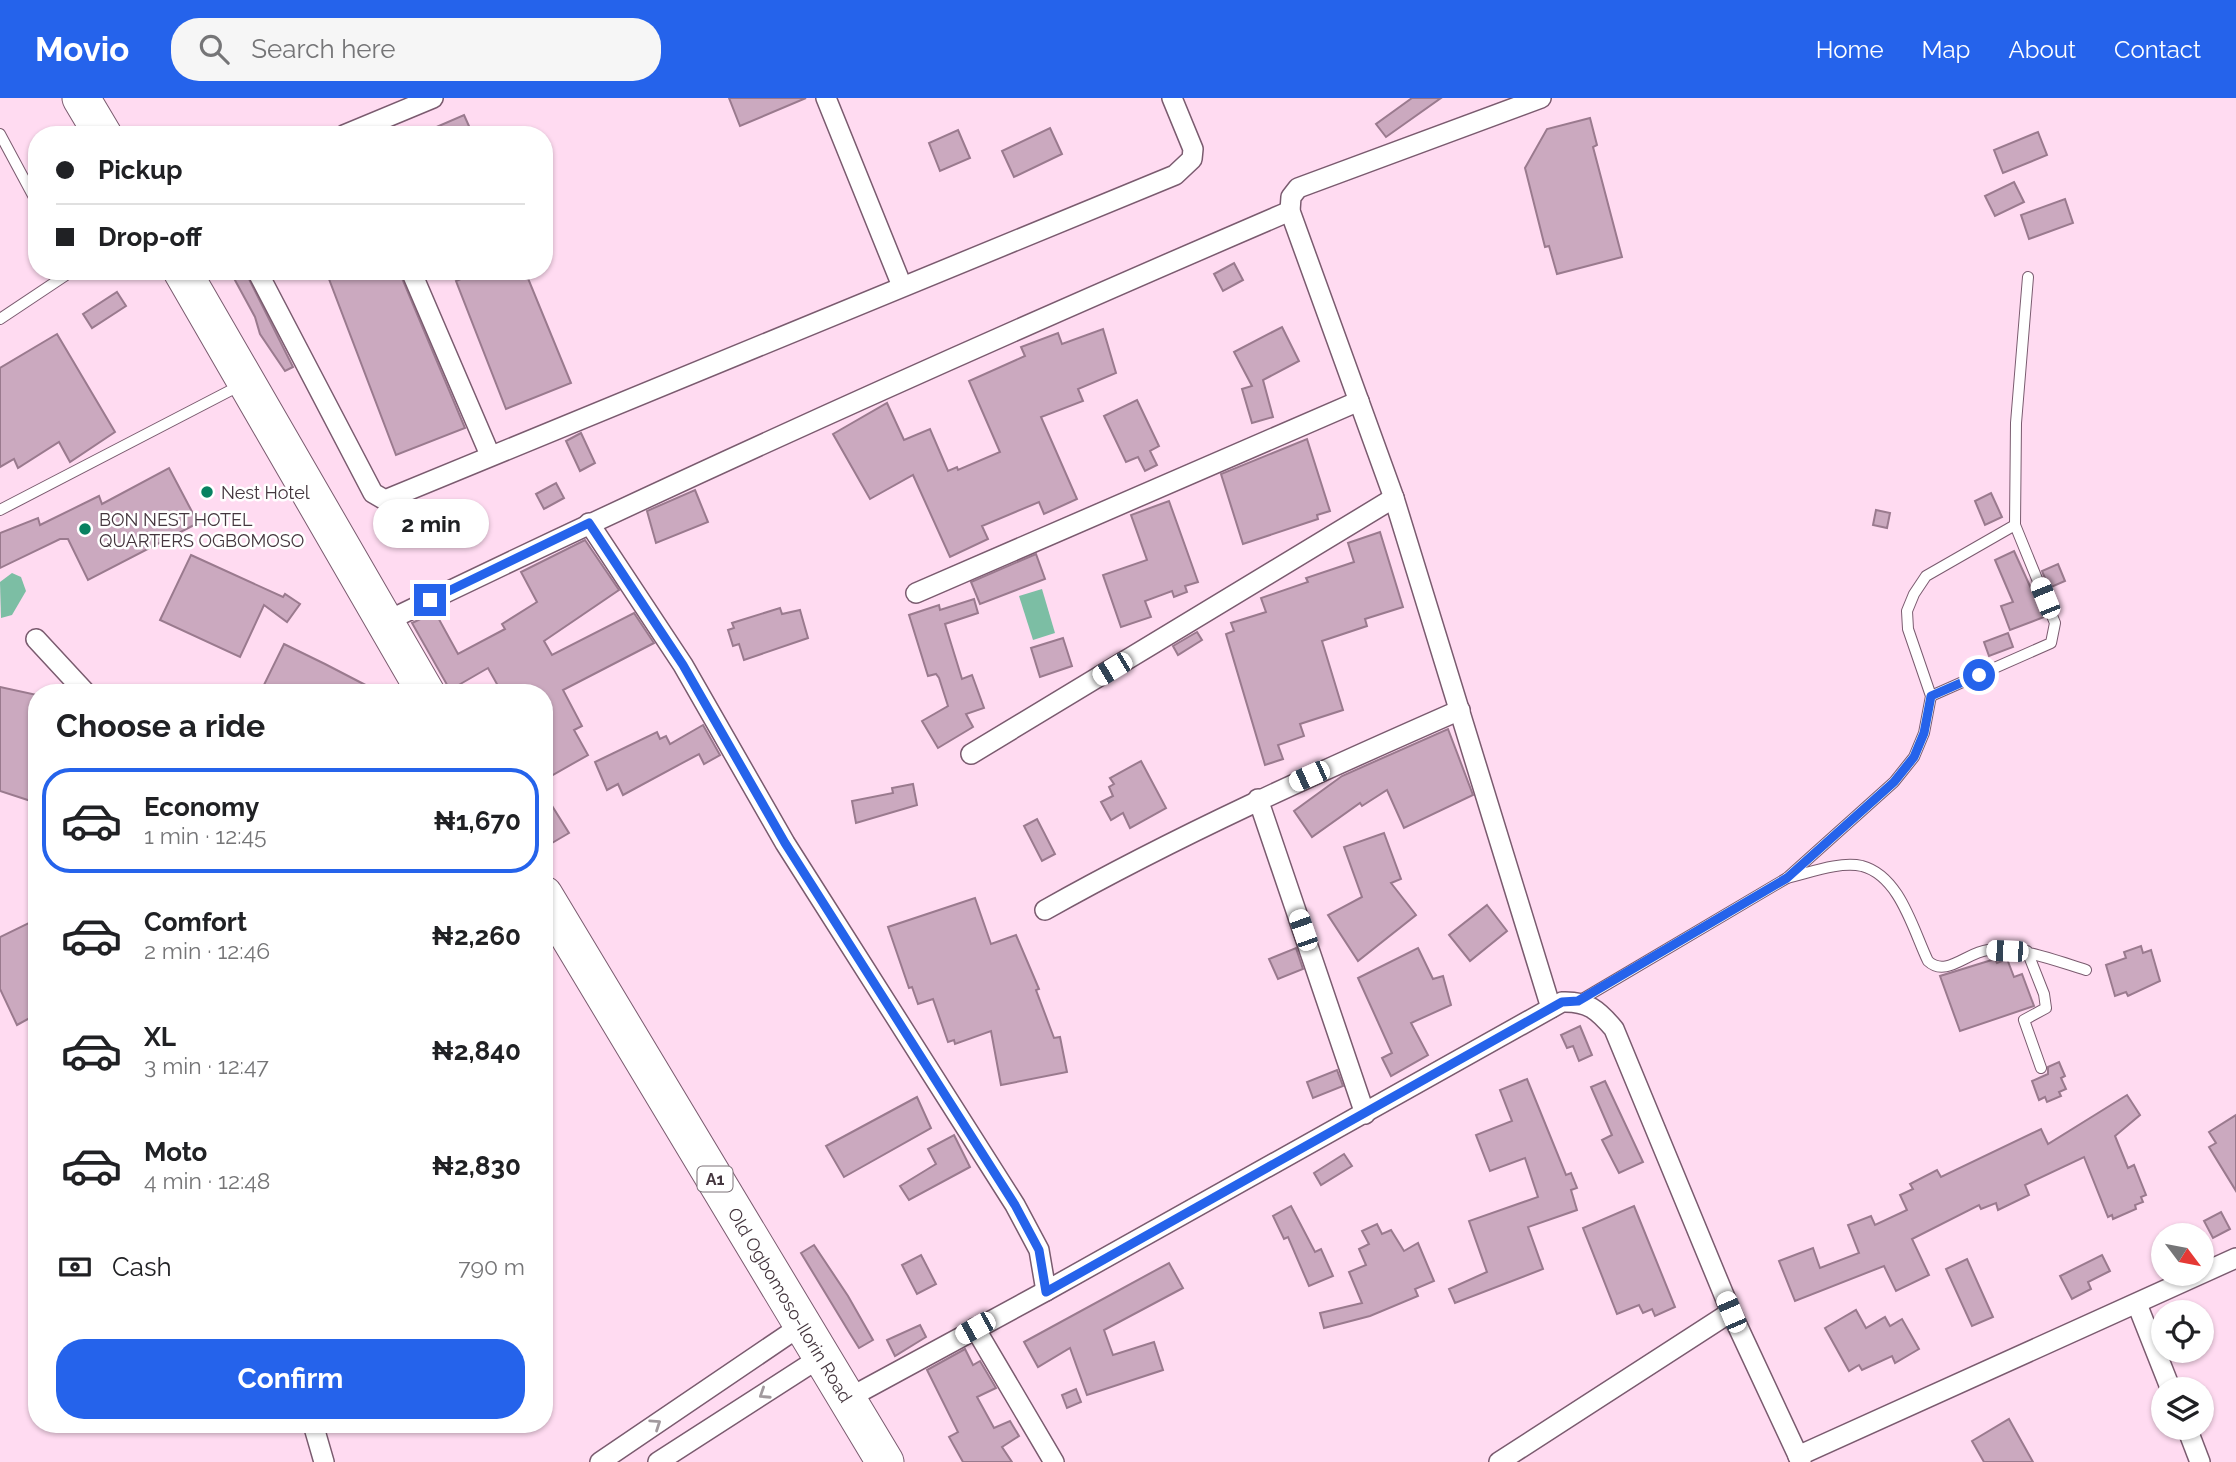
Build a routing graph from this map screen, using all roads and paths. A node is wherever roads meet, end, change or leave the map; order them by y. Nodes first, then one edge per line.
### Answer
1 (81, 98) edge
2 (433, 98) edge
3 (826, 98) edge
4 (1172, 98) edge
5 (1541, 98) edge
6 (98, 126) edge
7 (368, 126) edge
8 (0, 134) edge
9 (28, 186) edge
10 (1290, 211) junction
11 (2028, 277) dead end
12 (58, 280) edge
13 (187, 280) edge
14 (262, 280) edge
15 (415, 280) edge
16 (902, 286) junction
17 (0, 319) edge
18 (246, 382) junction
19 (1359, 401) junction
20 (490, 455) junction
21 (1394, 498) junction
22 (0, 510) edge
23 (589, 523) junction
24 (2015, 525) junction
25 (916, 593) dead end
26 (385, 622) junction
27 (36, 639) dead end
28 (78, 684) edge
29 (421, 684) edge
30 (1931, 696) junction
31 (1460, 710) junction
32 (971, 754) dead end
33 (1258, 799) junction
34 (1787, 878) junction
35 (553, 910) edge
36 (1045, 910) dead end
37 (2027, 951) junction
38 (2086, 970) dead end
39 (1578, 1001) junction
40 (1551, 1008) junction
41 (2040, 1068) dead end
42 (1365, 1114) junction
43 (2236, 1258) edge
44 (1046, 1292) junction
45 (2137, 1304) junction
46 (1731, 1312) junction
47 (802, 1325) junction
48 (975, 1328) junction
49 (821, 1357) junction
50 (2166, 1377) edge
51 (847, 1399) junction
52 (316, 1433) edge
53 (2191, 1440) edge
54 (1800, 1459) edge
55 (324, 1462) edge
56 (600, 1462) edge
57 (658, 1462) edge
58 (885, 1462) edge
59 (1054, 1462) edge
60 (1499, 1462) edge
61 (2200, 1462) edge

1 - 6 highway
2 - 7 street
3 - 16 street
4 - 16 street
5 - 10 street
8 - 9 lane
10 - 19 street
10 - 23 street
11 - 24 lane
12 - 17 lane
13 - 18 highway
14 - 20 street
15 - 20 street
16 - 20 street
18 - 22 lane
18 - 26 highway
19 - 21 street
19 - 25 street
21 - 31 street
21 - 32 street
23 - 26 street
23 - 44 street
24 - 30 lane
24 - 30 lane
26 - 29 highway
27 - 28 street
30 - 34 lane
31 - 33 street
31 - 40 street
33 - 36 street
33 - 42 street
34 - 37 lane
34 - 39 lane
35 - 47 highway, Old Ogbomoso-Ilorin Road / A1
37 - 38 lane
37 - 41 lane
39 - 40 street
39 - 46 street
40 - 42 street
42 - 44 street
43 - 45 street
44 - 48 street
45 - 50 street
45 - 54 street
46 - 54 street
46 - 60 street
47 - 49 highway, Old Ogbomoso-Ilorin Road / A1
56 -> 47 street
48 - 51 street
48 - 59 street
49 - 51 highway, Old Ogbomoso-Ilorin Road / A1
49 -> 57 street
51 - 58 highway, Old Ogbomoso-Ilorin Road / A1
52 - 55 street
53 - 61 street

